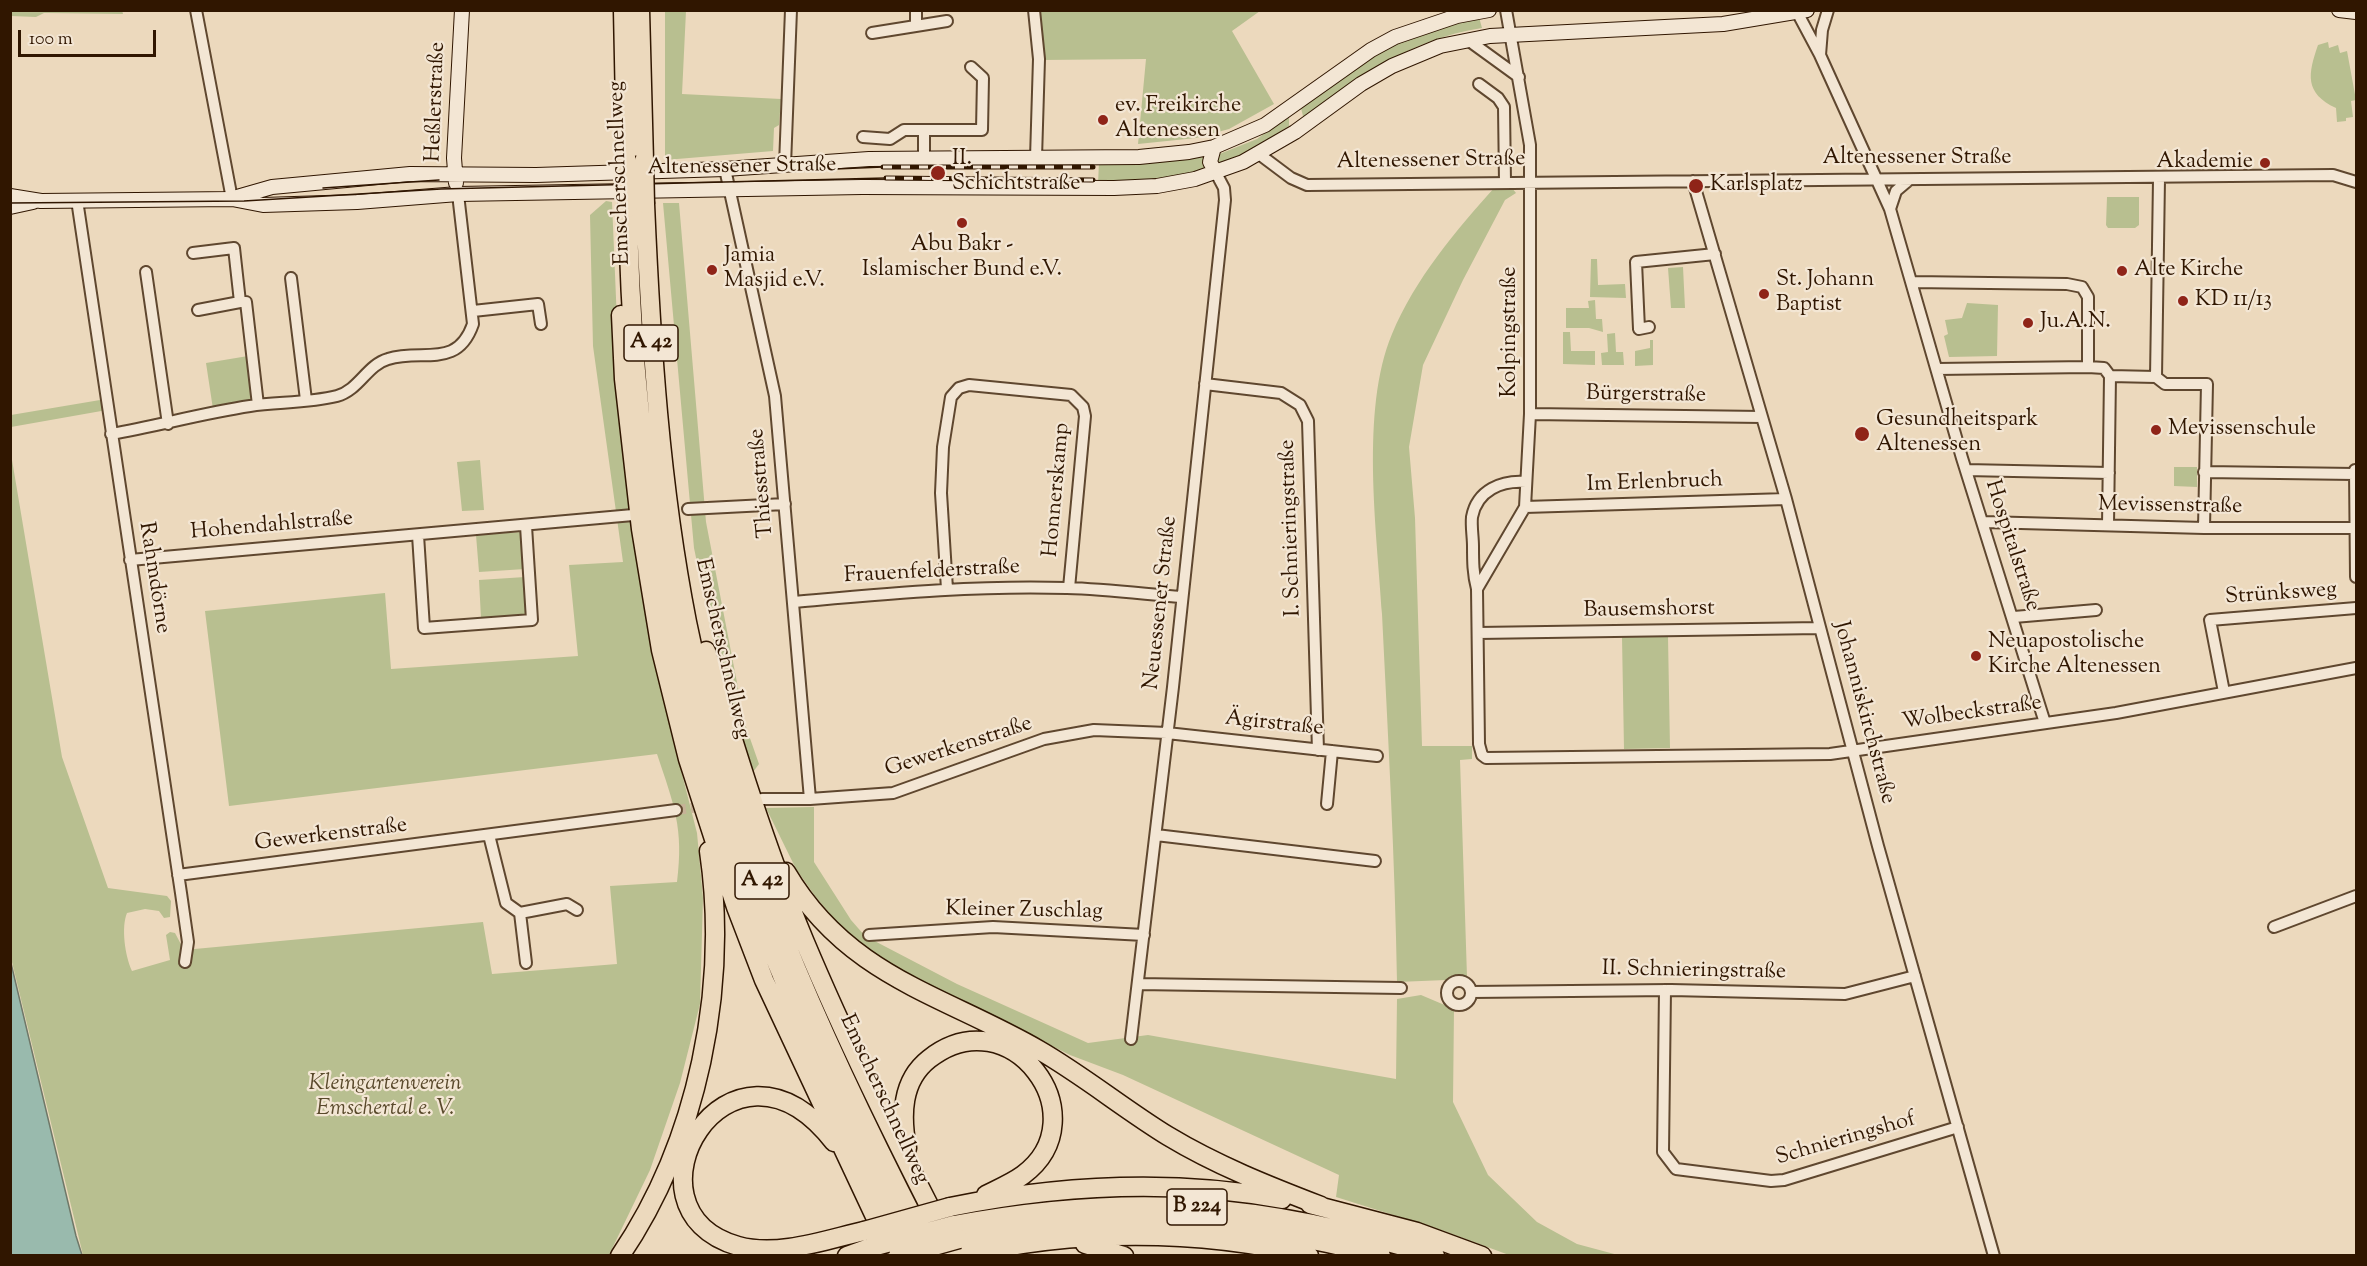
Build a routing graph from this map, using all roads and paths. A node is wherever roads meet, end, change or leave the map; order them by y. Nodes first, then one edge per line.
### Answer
1 (196, 10) edge
2 (462, 10) edge
3 (623, 10) edge
4 (640, 10) edge
5 (648, 10) edge
6 (791, 10) edge
7 (916, 10) edge
8 (1034, 10) edge
9 (1489, 10) edge
10 (1506, 10) edge
11 (1828, 10) edge
12 (2339, 10) edge
13 (1800, 11) edge
14 (2356, 12) edge
15 (946, 21) dead end
16 (916, 26) junction
17 (872, 33) dead end
18 (1511, 34) junction
19 (1468, 40) junction
20 (642, 46) junction
21 (1820, 55) junction
22 (971, 67) dead end
23 (1519, 77) junction
24 (1479, 84) dead end
25 (1290, 109) junction
26 (924, 130) junction
27 (1295, 132) junction
28 (863, 137) dead end
29 (1214, 147) junction
30 (1259, 154) junction
31 (924, 158) junction
32 (1036, 158) junction
33 (785, 165) junction
34 (725, 169) junction
35 (1216, 172) junction
36 (455, 174) junction
37 (2159, 179) junction
38 (1878, 180) junction
39 (1909, 180) junction
40 (1693, 181) junction
41 (1506, 182) junction
42 (1530, 182) junction
43 (2356, 182) edge
44 (728, 189) junction
45 (458, 194) junction
46 (10, 196) edge
47 (232, 199) junction
48 (77, 200) junction
49 (41, 201) junction
50 (637, 206) junction
51 (10, 207) edge
52 (1890, 209) junction
53 (628, 227) junction
54 (193, 253) dead end
55 (1714, 254) junction
56 (146, 272) dead end
57 (291, 278) dead end
58 (1912, 282) junction
59 (240, 302) junction
60 (198, 310) dead end
61 (473, 311) junction
62 (541, 324) dead end
63 (1649, 327) dead end
64 (2088, 367) junction
65 (1937, 369) junction
66 (2110, 376) junction
67 (2156, 377) junction
68 (1205, 384) junction
69 (306, 400) junction
70 (258, 405) junction
71 (1530, 414) junction
72 (1762, 417) junction
73 (168, 424) junction
74 (111, 434) junction
75 (1966, 470) junction
76 (2204, 472) junction
77 (2355, 472) edge
78 (2109, 473) junction
79 (1526, 482) junction
80 (665, 483) junction
81 (1786, 498) junction
82 (785, 504) junction
83 (1525, 507) junction
84 (688, 509) dead end
85 (633, 515) dead end
86 (1984, 522) junction
87 (526, 525) junction
88 (2108, 525) junction
89 (2204, 528) junction
90 (2354, 528) junction
91 (418, 535) junction
92 (130, 560) junction
93 (2356, 577) edge
94 (1069, 588) junction
95 (947, 589) junction
96 (1477, 589) junction
97 (1181, 597) junction
98 (793, 602) junction
99 (2356, 608) edge
100 (2096, 610) dead end
101 (2013, 617) junction
102 (1820, 628) junction
103 (1478, 633) junction
104 (2356, 668) edge
105 (2224, 692) junction
106 (2045, 723) junction
107 (1167, 733) junction
108 (1318, 750) junction
109 (1332, 751) junction
110 (1852, 751) junction
111 (1377, 756) dead end
112 (762, 799) dead end
113 (810, 799) junction
114 (1327, 804) dead end
115 (702, 808) junction
116 (676, 810) tunnel mouth
117 (763, 828) junction
118 (489, 835) junction
119 (1156, 835) junction
120 (1375, 861) dead end
121 (178, 875) junction
122 (2356, 896) edge
123 (577, 910) dead end
124 (520, 913) junction
125 (2274, 927) dead end
126 (869, 935) dead end
127 (1144, 935) junction
128 (185, 963) dead end
129 (526, 963) dead end
130 (1915, 976) junction
131 (1138, 984) junction
132 (1401, 988) dead end
133 (1665, 990) junction
134 (1471, 992) dead end
135 (1131, 1039) dead end
136 (1958, 1128) junction
137 (853, 1168) junction
138 (912, 1173) junction
139 (1321, 1206) junction
140 (959, 1234) edge
141 (868, 1239) junction
142 (1065, 1241) junction
143 (620, 1256) edge
144 (801, 1256) edge
145 (847, 1256) edge
146 (896, 1256) edge
147 (915, 1256) edge
148 (932, 1256) edge
149 (1124, 1256) edge
150 (1309, 1256) edge
151 (1381, 1256) edge
152 (1436, 1256) edge
153 (1482, 1256) edge
154 (1994, 1256) edge

1 - 47 street
2 - 36 main road, Heßlerstraße
3 - 50 highway, Emscherschnellweg / A 42, bridge
4 - 20 highway, Emscherschnellweg / A 42
5 - 20 highway
6 - 33 street
7 - 16 street
8 - 32 street
9 - 25 main road, Altenessener Straße
10 - 18 street, Kolpingstraße
11 - 21 street
12 - 14 main road
13 - 18 main road, Altenessener Straße
13 - 21 street, Hospitalstraße
15 - 16 street
16 - 17 street
18 - 19 main road, Altenessener Straße
18 - 23 street, Kolpingstraße
19 - 23 street
19 - 27 main road, Altenessener Straße
20 - 50 highway, Emscherschnellweg / A 42, bridge
21 - 38 street, Hospitalstraße
22 - 26 street, Altenessener Straße
23 - 42 street, Kolpingstraße
24 - 41 street
25 - 27 main road
25 - 29 main road, Altenessener Straße
26 - 28 street, Altenessener Straße
26 - 31 street
27 - 30 main road, Altenessener Straße
29 - 32 main road, Altenessener Straße
29 - 35 main road
30 - 35 main road, Altenessener Straße
30 - 41 street, Altenessener Straße
31 - 32 main road, Altenessener Straße
31 - 33 main road, Altenessener Straße
33 - 34 main road, Altenessener Straße
34 - 36 main road, Altenessener Straße
34 - 44 street, Thiesstraße
35 - 44 main road, Altenessener Straße
35 - 68 street, Neuessener Straße
36 - 45 main road, Heßlerstraße
36 - 47 main road, Altenessener Straße
37 - 39 street, Altenessener Straße
37 - 43 street, Altenessener Straße
37 - 67 street
38 - 39 street, Altenessener Straße
38 - 40 street, Altenessener Straße
38 - 52 street, Hospitalstraße
39 - 52 street
40 - 42 street, Altenessener Straße
40 - 55 street, Johanniskirchstraße
41 - 42 street, Altenessener Straße
42 - 71 street, Kolpingstraße
44 - 45 main road, Altenessener Straße
44 - 82 street, Thiesstraße
45 - 47 main road, Altenessener Straße
45 - 61 street
46 - 49 main road, Altenessener Straße
47 - 48 main road, Altenessener Straße
48 - 49 main road, Altenessener Straße
48 - 74 street, Rahmdörne
49 - 51 main road, Altenessener Straße
50 - 53 highway, Emscherschnellweg / A 42
50 - 80 highway, Emscherschnellweg / A 42
52 - 58 street, Hospitalstraße
53 - 115 highway
53 - 147 highway, Emscherschnellweg / A 42
54 - 59 street
55 - 63 street
55 - 72 street, Johanniskirchstraße
56 - 73 street
57 - 69 street
58 - 64 street
58 - 65 street, Hospitalstraße
59 - 60 street
59 - 70 street
61 - 62 street
61 - 69 street
64 - 65 street
64 - 66 street
65 - 75 street, Hospitalstraße
66 - 67 street
66 - 78 street
67 - 76 street
68 - 97 street, Neuessener Straße
68 - 108 street, I. Schnieringstraße
69 - 70 street
70 - 73 street
71 - 72 street, Bürgerstraße
71 - 79 street, Kolpingstraße
72 - 81 street, Johanniskirchstraße
73 - 74 street
74 - 92 street, Rahmdörne
75 - 78 street
75 - 86 street, Hospitalstraße
76 - 77 street
76 - 89 street
77 - 90 street
78 - 88 street
79 - 83 street, Kolpingstraße
79 - 96 street
80 - 117 highway
80 - 148 highway, Emscherschnellweg / A 42
81 - 83 street, Im Erlenbruch
81 - 102 street, Johanniskirchstraße
82 - 84 street
82 - 98 street, Thiesstraße
83 - 96 street, Kolpingstraße
85 - 87 street, Hohendahlstraße
86 - 88 street, Mevissenstraße
86 - 101 street, Hospitalstraße
87 - 91 street, Hohendahlstraße
87 - 91 street
88 - 89 street, Mevissenstraße
89 - 90 street, Mevissenstraße
90 - 93 street
91 - 92 street, Hohendahlstraße
92 - 121 street, Rahmdörne
94 - 95 street, Frauenfelderstraße
94 - 95 street, Honnerskamp
94 - 97 street, Frauenfelderstraße
95 - 98 street, Frauenfelderstraße
96 - 103 street
97 - 107 street, Neuessener Straße
98 - 113 street, Thiesstraße
99 - 105 street, Strünksweg
100 - 101 street
101 - 106 street, Hospitalstraße
102 - 103 street, Bausemshorst
102 - 110 street, Johanniskirchstraße
103 - 110 street, Wolbeckstraße
104 - 105 street, Wolbeckstraße
105 - 106 street, Wolbeckstraße
106 - 110 street, Wolbeckstraße
107 - 108 street, Ägirstraße
107 - 113 street, Gewerkenstraße
107 - 119 street, Neuessener Straße
108 - 109 street, Ägirstraße
109 - 111 street, Ägirstraße
109 - 114 street
110 - 130 street, Johanniskirchstraße
112 - 113 street, Gewerkenstraße
115 - 137 highway
115 - 143 highway
116 - 118 street, Gewerkenstraße
117 - 138 highway
117 - 139 highway
118 - 121 street, Gewerkenstraße
118 - 124 street
119 - 120 street
119 - 127 street, Neuessener Straße
121 - 128 street, Rahmdörne
122 - 125 street
123 - 124 street
124 - 129 street
126 - 127 street, Kleiner Zuschlag
127 - 131 street, Neuessener Straße
130 - 133 street, II. Schnieringstraße
130 - 136 street, Johanniskirchstraße
131 - 132 street
131 - 135 street, Neuessener Straße
133 - 134 street, II. Schnieringstraße
133 - 136 street, Schnieringshof
136 - 154 street, Johanniskirchstraße
137 - 141 highway
137 - 146 highway
138 - 140 highway
138 - 140 highway
139 - 140 highway
139 - 153 highway
140 - 141 highway, B 224, bridge
140 - 142 highway
140 - 146 highway, B 224, bridge
140 - 151 highway, B 224
140 - 152 highway, B 224
141 - 144 highway
141 - 145 highway, B 224
142 - 149 highway
142 - 150 highway

